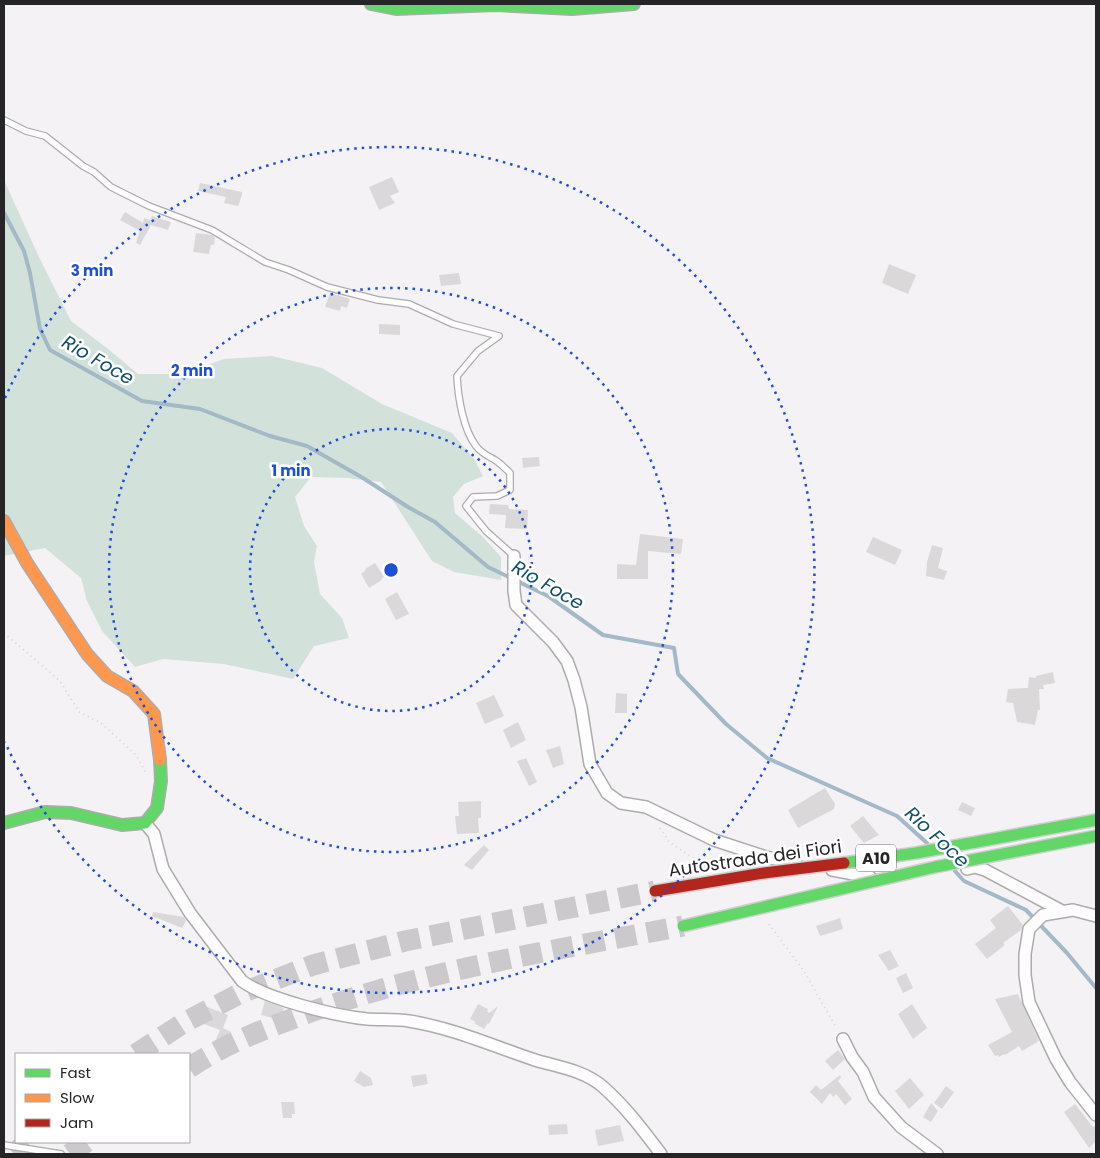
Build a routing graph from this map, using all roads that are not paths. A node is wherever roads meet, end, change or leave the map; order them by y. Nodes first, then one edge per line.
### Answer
1 (371, 4) edge
2 (634, 4) edge
3 (4, 120) edge
4 (4, 521) edge
5 (514, 556) joint
6 (1096, 820) edge
7 (4, 823) edge
8 (146, 823) junction
9 (1096, 836) edge
10 (655, 891) tunnel mouth
11 (1062, 911) junction
12 (1096, 916) edge
13 (682, 926) tunnel mouth
14 (843, 1039) dead end
15 (1096, 1115) edge
16 (4, 1145) edge
17 (61, 1154) edge
18 (661, 1154) edge
19 (937, 1154) edge

1 - 2 main road
3 - 5 lane
4 - 8 main road
5 - 11 street
6 - 10 main road, Autostrada dei Fiori / A10, bridge
7 - 8 main road
8 - 18 street
9 - 13 main road, A10, bridge
11 - 12 street
11 - 15 street
14 - 19 street
16 - 17 lane

